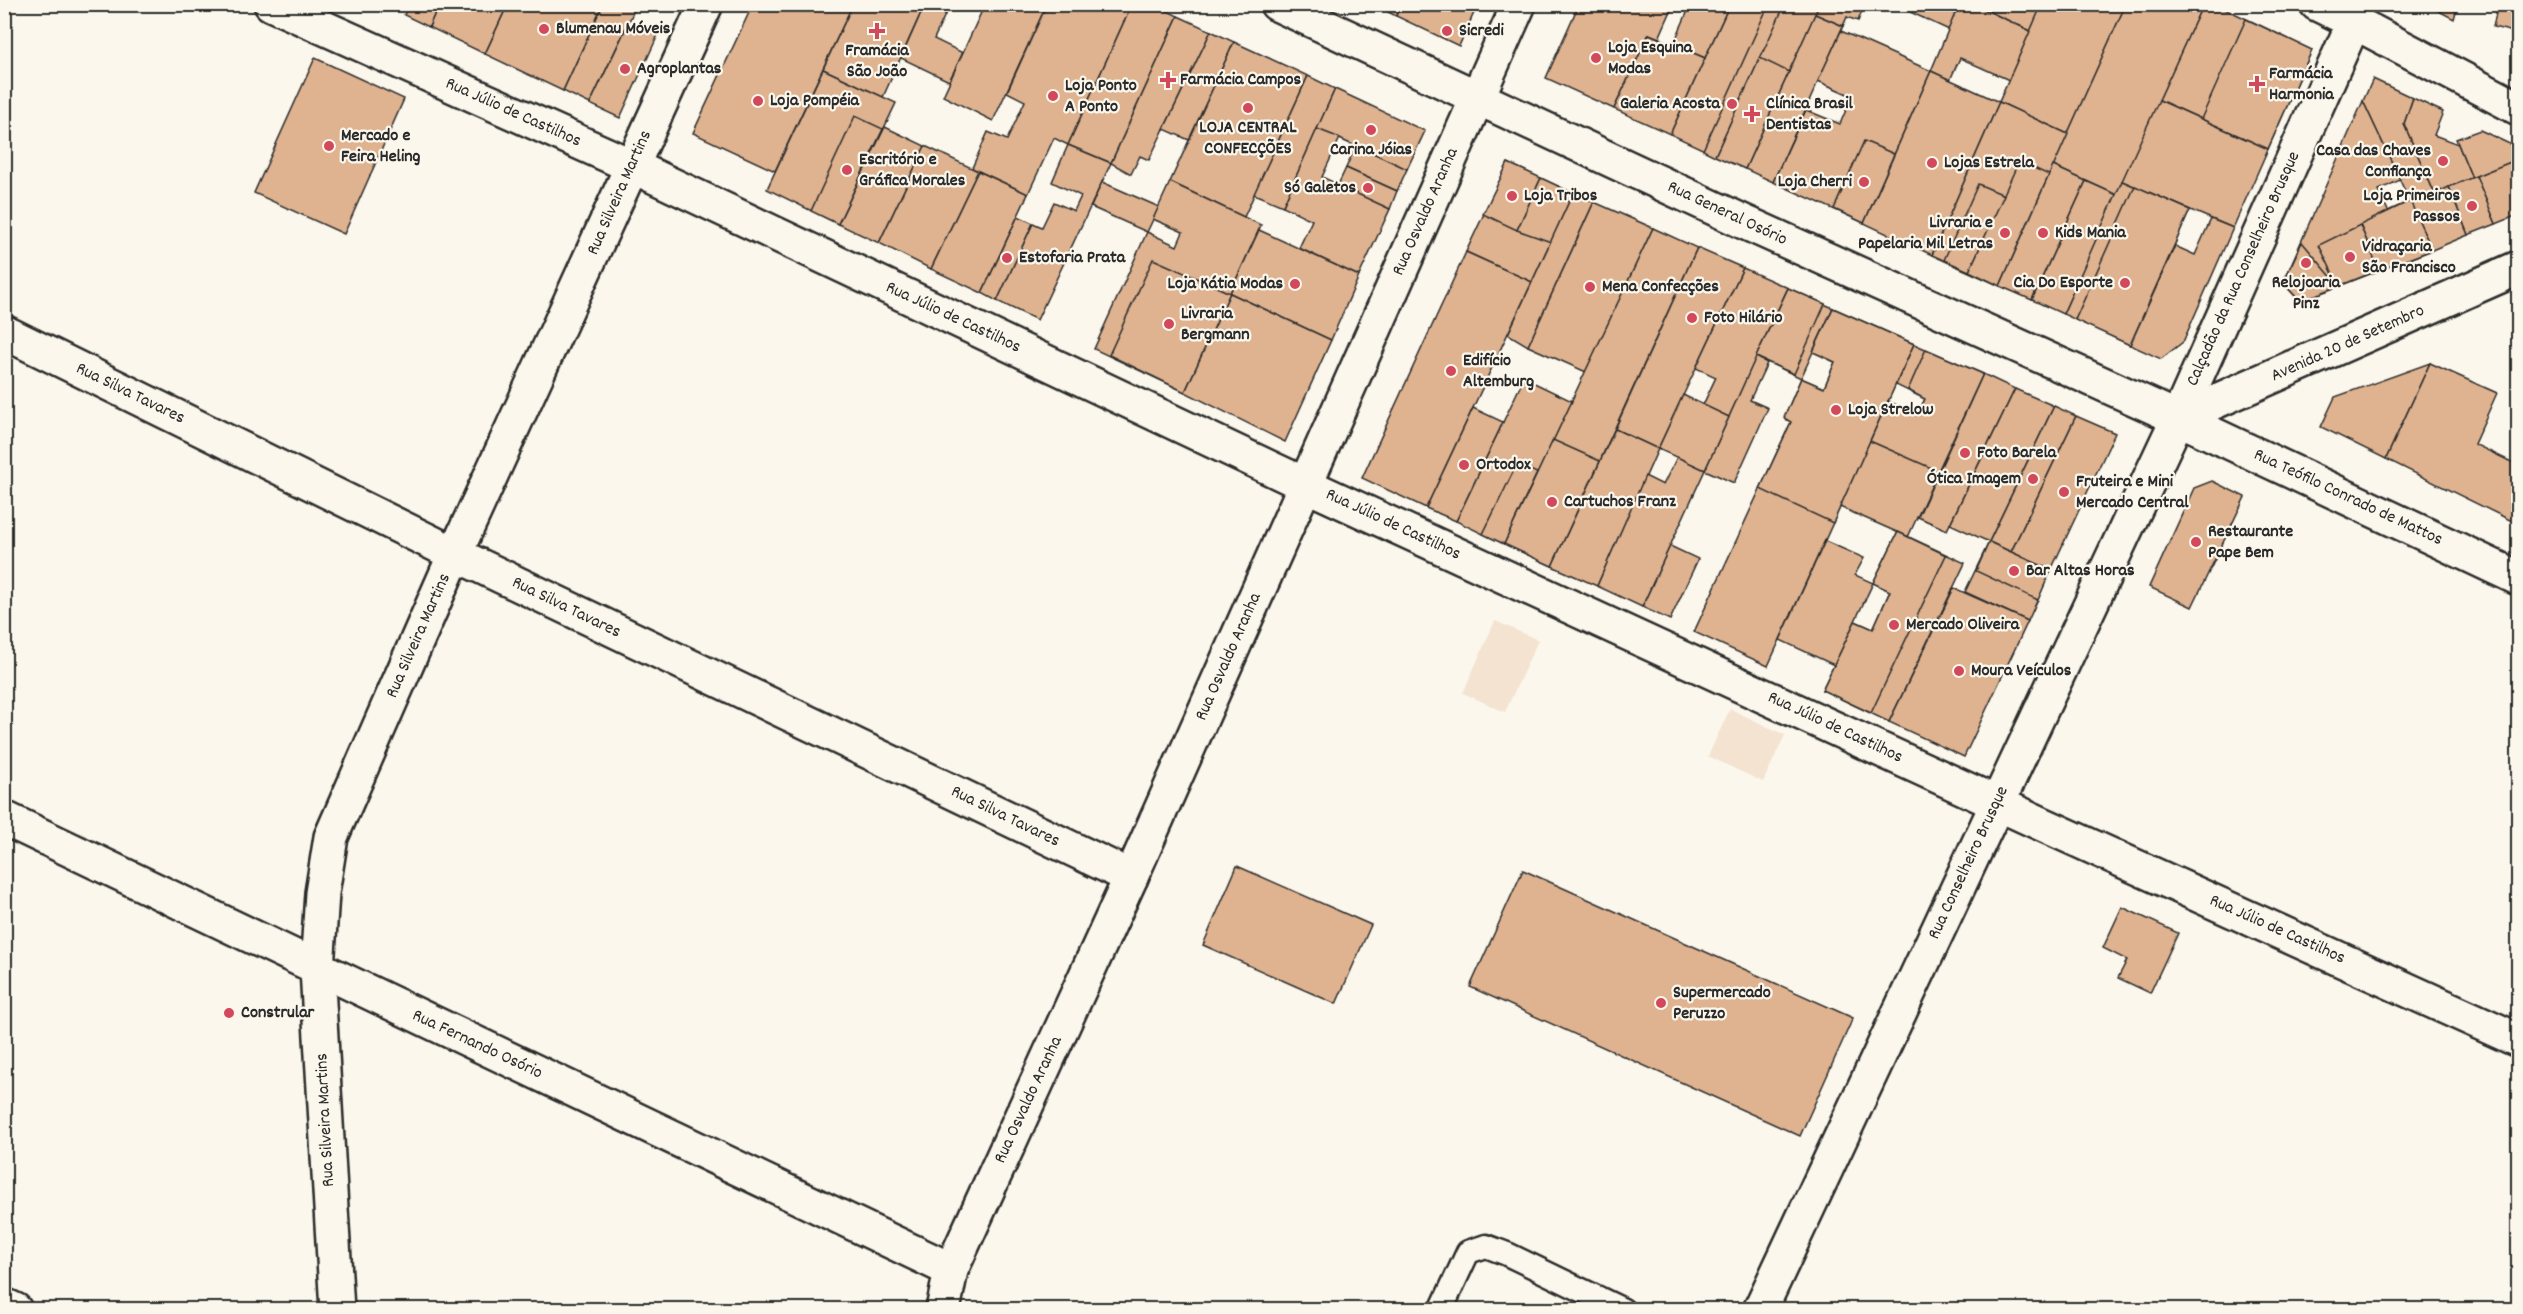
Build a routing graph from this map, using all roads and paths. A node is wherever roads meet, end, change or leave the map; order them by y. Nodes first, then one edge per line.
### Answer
1 (271, 4) edge
2 (706, 4) edge
3 (1277, 4) edge
4 (1519, 4) edge
5 (2317, 4) edge
6 (2358, 13) edge
7 (1477, 96) junction
8 (2518, 108) edge
9 (632, 166) junction
10 (2518, 268) edge
11 (4, 332) edge
12 (2178, 418) junction
13 (1306, 485) junction
14 (455, 554) junction
15 (2518, 578) edge
16 (1997, 803) junction
17 (4, 818) edge
18 (1131, 877) junction
19 (317, 969) junction
20 (2518, 1040) edge
21 (951, 1270) junction
22 (4, 1305) edge
23 (15, 1310) edge
24 (337, 1310) edge
25 (943, 1310) edge
26 (1441, 1310) edge
27 (1623, 1310) edge
28 (1760, 1310) edge

1 - 9 street, Rua Júlio de Castilhos
2 - 9 street, Rua Silveira Martins
3 - 7 street, Rua General Osório
4 - 7 street, Rua Osvaldo Aranha
5 - 6 street
6 - 8 street
6 - 12 street, Calçadão da Rua Conselheiro Brusque
7 - 12 street, Rua General Osório
7 - 13 street, Rua Osvaldo Aranha
9 - 13 street, Rua Júlio de Castilhos
9 - 14 street, Rua Silveira Martins
10 - 12 street, Avenida 20 de Setembro
11 - 14 street, Rua Silva Tavares
12 - 15 street, Rua Teófilo Conrado de Mattos
12 - 16 street, Rua Conselheiro Brusque
13 - 16 street, Rua Júlio de Castilhos
13 - 18 street, Rua Osvaldo Aranha
14 - 18 street, Rua Silva Tavares
14 - 19 street, Rua Silveira Martins
16 - 20 street, Rua Júlio de Castilhos
16 - 28 street, Rua Conselheiro Brusque
17 - 19 street, Rua Fernando Osório
18 - 21 street, Rua Osvaldo Aranha
19 - 21 street, Rua Fernando Osório
19 - 24 street, Rua Silveira Martins
21 - 25 street, Rua Osvaldo Aranha
22 - 23 street
26 - 27 lane

